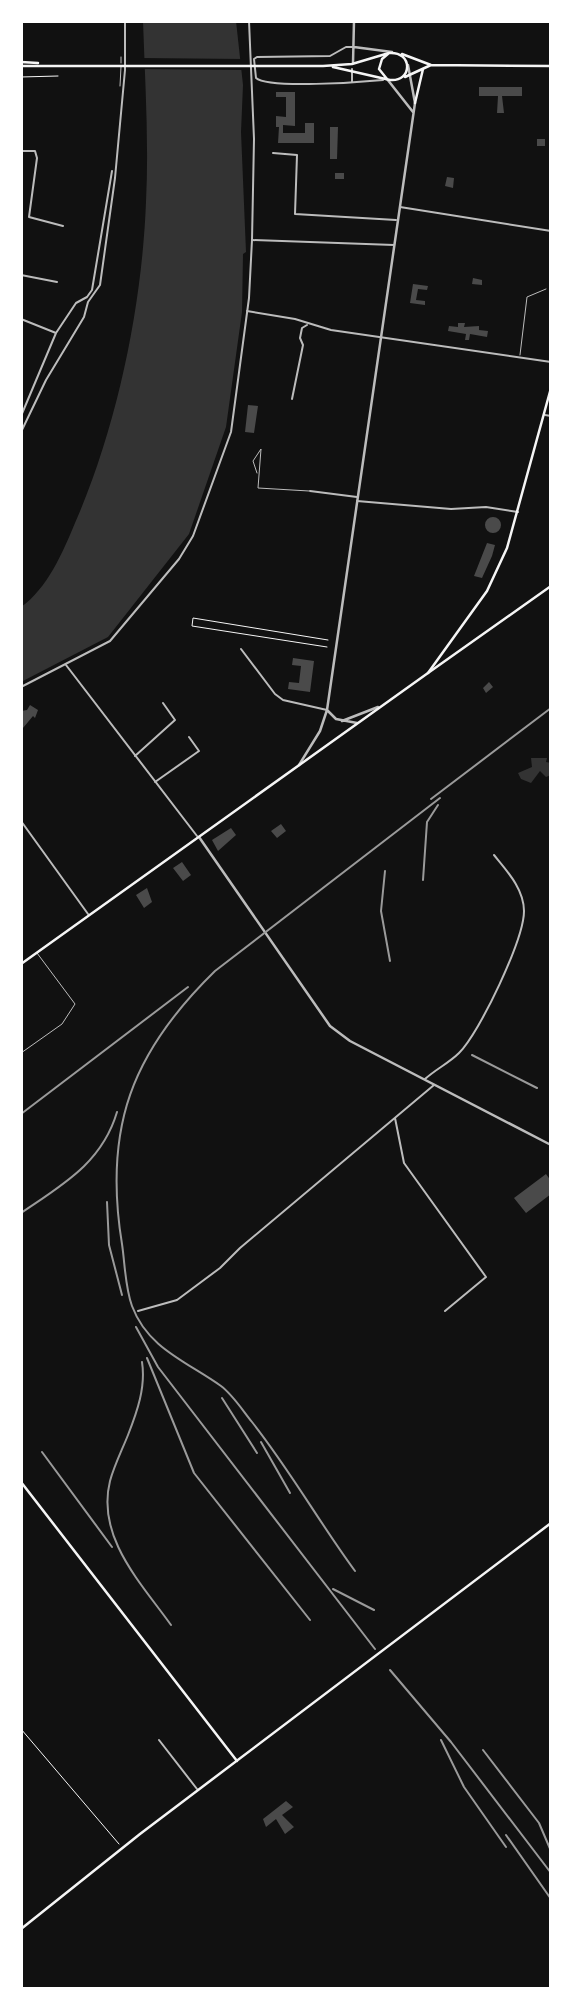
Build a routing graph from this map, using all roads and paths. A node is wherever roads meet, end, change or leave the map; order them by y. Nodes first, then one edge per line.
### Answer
1 (125, 21) edge
2 (249, 21) edge
3 (354, 21) edge
4 (354, 47) junction
5 (392, 53) junction
6 (399, 53) junction
7 (121, 57) dead end
8 (21, 64) edge
9 (352, 64) junction
10 (408, 65) junction
11 (431, 65) junction
12 (323, 66) junction
13 (551, 66) edge
14 (352, 69) junction
15 (423, 69) junction
16 (410, 75) junction
17 (58, 76) dead end
18 (21, 77) edge
19 (402, 78) junction
20 (387, 79) junction
21 (351, 83) junction
22 (120, 86) dead end
23 (415, 103) junction
24 (413, 112) junction
25 (21, 152) edge
26 (274, 153) dead end
27 (112, 171) dead end
28 (400, 207) junction
29 (397, 220) junction
30 (63, 226) dead end
31 (551, 231) edge
32 (251, 240) junction
33 (394, 245) junction
34 (21, 275) edge
35 (57, 282) dead end
36 (546, 289) dead end
37 (247, 311) junction
38 (21, 319) edge
39 (307, 325) junction
40 (56, 333) junction
41 (380, 338) junction
42 (519, 358) junction
43 (551, 362) edge
44 (551, 388) edge
45 (292, 399) dead end
46 (544, 414) junction
47 (21, 416) edge
48 (551, 416) edge
49 (21, 432) edge
50 (257, 473) junction
51 (310, 491) joint
52 (357, 499) junction
53 (518, 512) junction
54 (551, 586) edge
55 (328, 640) dead end
56 (327, 647) dead end
57 (242, 649) dead end
58 (66, 665) junction
59 (428, 673) junction
60 (21, 687) edge
61 (163, 703) dead end
62 (388, 703) junction
63 (327, 710) junction
64 (342, 721) junction
65 (359, 724) junction
66 (189, 737) dead end
67 (134, 757) junction
68 (299, 765) junction
69 (154, 782) junction
70 (21, 821) edge
71 (199, 837) junction
72 (494, 855) dead end
73 (89, 915) junction
74 (37, 953) junction
75 (21, 964) edge
76 (21, 1053) edge
77 (425, 1080) junction
78 (434, 1085) junction
79 (395, 1118) junction
80 (551, 1145) edge
81 (138, 1311) dead end
82 (445, 1311) dead end
83 (21, 1482) edge
84 (551, 1523) edge
85 (21, 1729) edge
86 (159, 1740) dead end
87 (237, 1761) junction
88 (198, 1791) junction
89 (122, 1848) junction
90 (21, 1929) edge

1 - 49 street
2 - 32 street
3 - 4 street
4 - 5 street
4 - 9 street
4 - 21 street
5 - 6 main road
5 - 9 main road
5 - 20 main road
6 - 10 main road
6 - 11 main road
7 - 22 lane
8 - 12 main road
9 - 12 main road
10 - 16 street
10 - 19 main road
11 - 13 main road
11 - 15 main road
12 - 14 main road
14 - 20 main road
14 - 21 street
15 - 16 main road
15 - 23 main road
16 - 19 main road
16 - 23 street
17 - 18 path
19 - 20 main road
20 - 21 street
20 - 24 street
23 - 24 street
24 - 28 street
25 - 30 street
26 - 29 street
27 - 40 street
28 - 29 street
28 - 31 street
29 - 33 street
32 - 33 street
32 - 37 street
33 - 41 street
34 - 35 street
36 - 42 lane
37 - 39 street
37 - 58 street
38 - 40 street
39 - 41 street
39 - 45 street
40 - 47 street
41 - 42 street
41 - 52 street
42 - 43 street
44 - 46 main road
46 - 48 street
46 - 53 main road
50 - 50 lane
50 - 51 lane
51 - 52 street
52 - 53 street
52 - 63 street
53 - 59 main road
54 - 59 main road
55 - 56 path
57 - 63 street
58 - 60 street
58 - 67 street
59 - 62 main road
61 - 67 street
62 - 64 street
62 - 65 main road
63 - 64 street
63 - 68 street
64 - 65 street
65 - 68 main road
66 - 69 street
67 - 69 street
68 - 71 main road
69 - 71 street
70 - 73 street
71 - 73 main road
71 - 77 street
72 - 77 street
73 - 74 main road
74 - 75 main road
74 - 76 lane
77 - 78 street
78 - 79 street
78 - 80 street
79 - 81 street
79 - 82 street
83 - 87 main road
84 - 87 main road
85 - 89 path
86 - 88 street
87 - 88 main road
88 - 89 main road
89 - 90 main road

